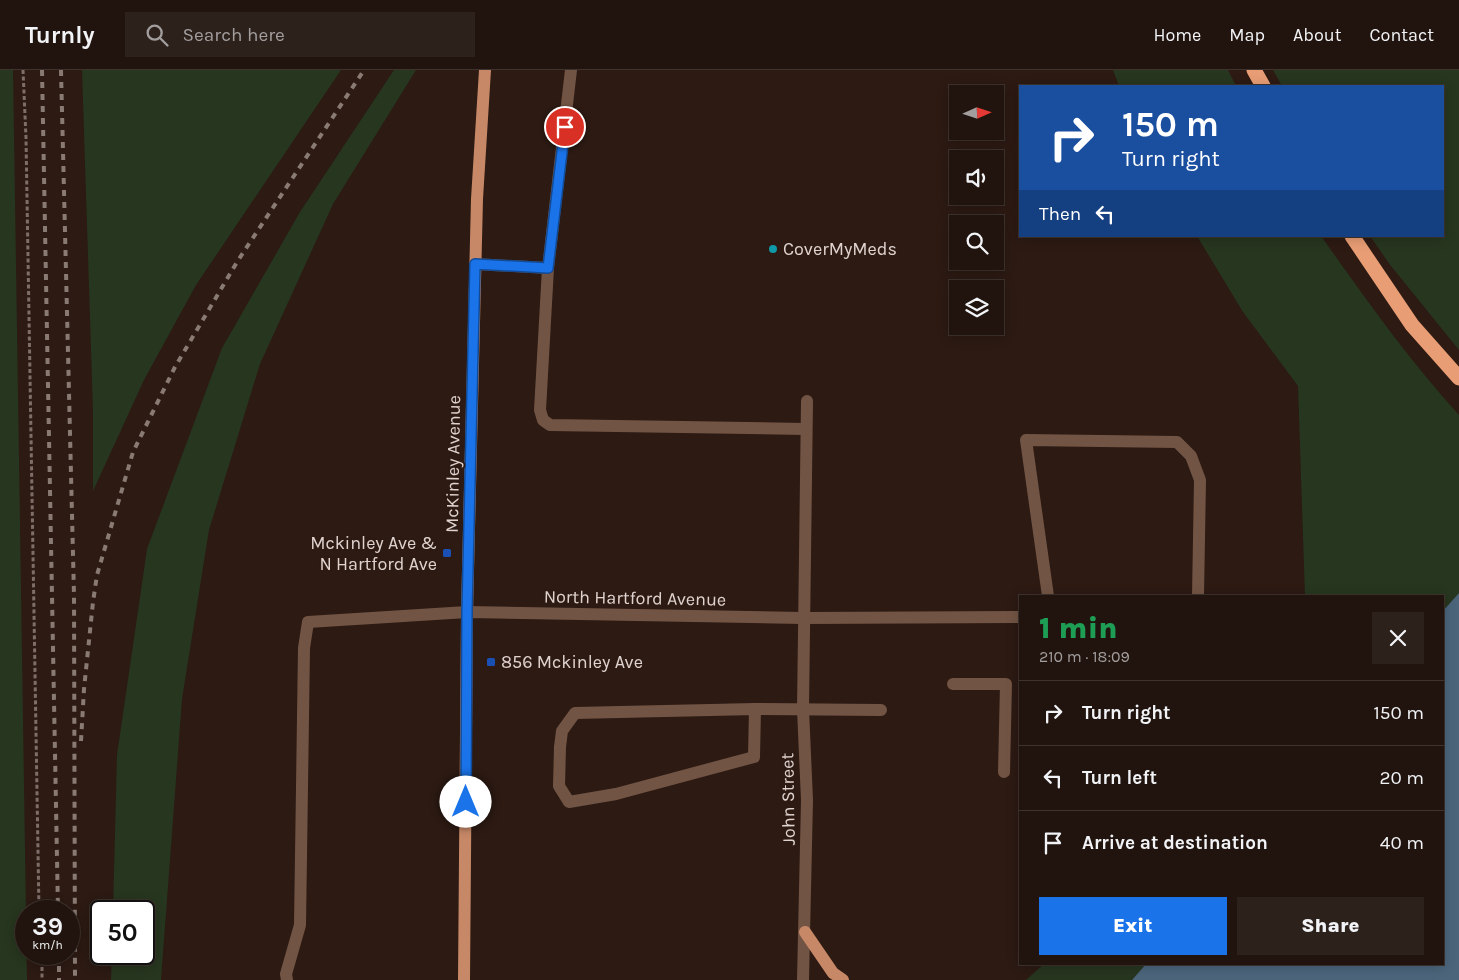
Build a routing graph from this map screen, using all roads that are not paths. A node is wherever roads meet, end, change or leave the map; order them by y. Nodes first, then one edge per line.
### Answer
1 (485, 70) edge
2 (571, 70) edge
3 (1254, 70) edge
4 (1262, 85) edge
5 (1353, 237) edge
6 (475, 264) junction
7 (548, 268) junction
8 (1459, 378) edge
9 (807, 401) dead end
10 (806, 429) junction
11 (1048, 595) edge
12 (1198, 595) edge
13 (467, 612) junction
14 (1019, 617) edge
15 (803, 618) junction
16 (953, 684) dead end
17 (755, 709) junction
18 (803, 709) junction
19 (881, 710) dead end
20 (1004, 772) dead end
21 (805, 932) junction
22 (287, 980) edge
23 (464, 980) edge
24 (803, 980) edge
25 (843, 980) edge

1 - 6 main road, McKinley Avenue
2 - 7 street
3 - 4 highway
5 - 8 highway
6 - 7 street
6 - 13 main road, McKinley Avenue
7 - 10 street
9 - 10 street, John Street
10 - 15 street, John Street
11 - 12 street
13 - 15 street, North Hartford Avenue
13 - 22 street, North Hartford Avenue
13 - 23 main road, McKinley Avenue
14 - 15 street, North Hartford Avenue
15 - 18 street, John Street
16 - 20 street
17 - 17 street
17 - 18 street
18 - 19 street
18 - 21 street, John Street
21 - 24 street, John Street
21 - 25 main road

